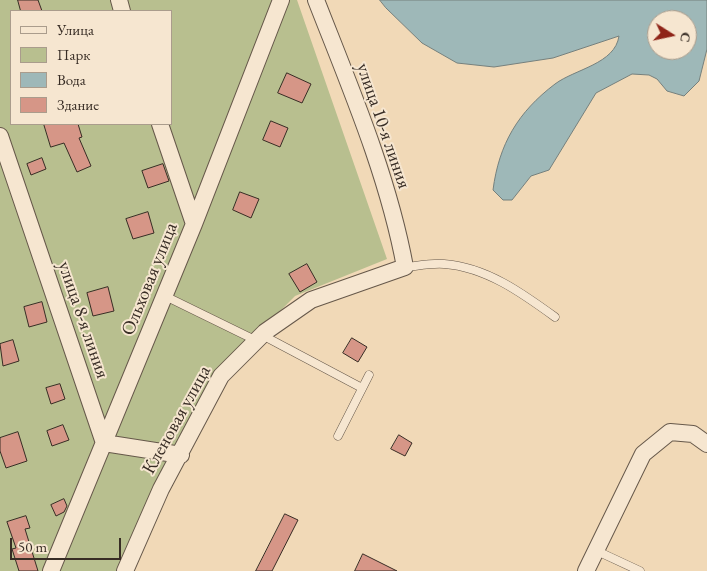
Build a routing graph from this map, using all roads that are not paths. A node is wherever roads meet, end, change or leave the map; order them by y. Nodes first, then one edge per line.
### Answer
1 (281, 0) edge
2 (316, 0) edge
3 (160, 125) edge
4 (0, 136) edge
5 (194, 224) junction
6 (405, 267) junction
7 (165, 296) junction
8 (555, 317) dead end
9 (258, 338) junction
10 (369, 375) dead end
11 (362, 388) junction
12 (338, 436) dead end
13 (104, 443) junction
14 (707, 444) edge
15 (181, 454) junction
16 (597, 551) junction
17 (51, 571) edge
18 (125, 571) edge
19 (586, 571) edge
20 (640, 571) edge

1 - 5 street, Ольховая улица
2 - 6 street, улица 10-я линия
3 - 5 street
4 - 13 street, улица 8-я линия
5 - 7 street, Ольховая улица
6 - 8 lane
6 - 9 street, Кленовая улица
7 - 9 lane
7 - 13 street, Ольховая улица
9 - 11 lane
9 - 15 street, Кленовая улица
10 - 11 lane
11 - 12 lane
13 - 15 street
13 - 17 street, Ольховая улица
14 - 16 street
15 - 18 street, Кленовая улица
16 - 19 street
16 - 20 lane

